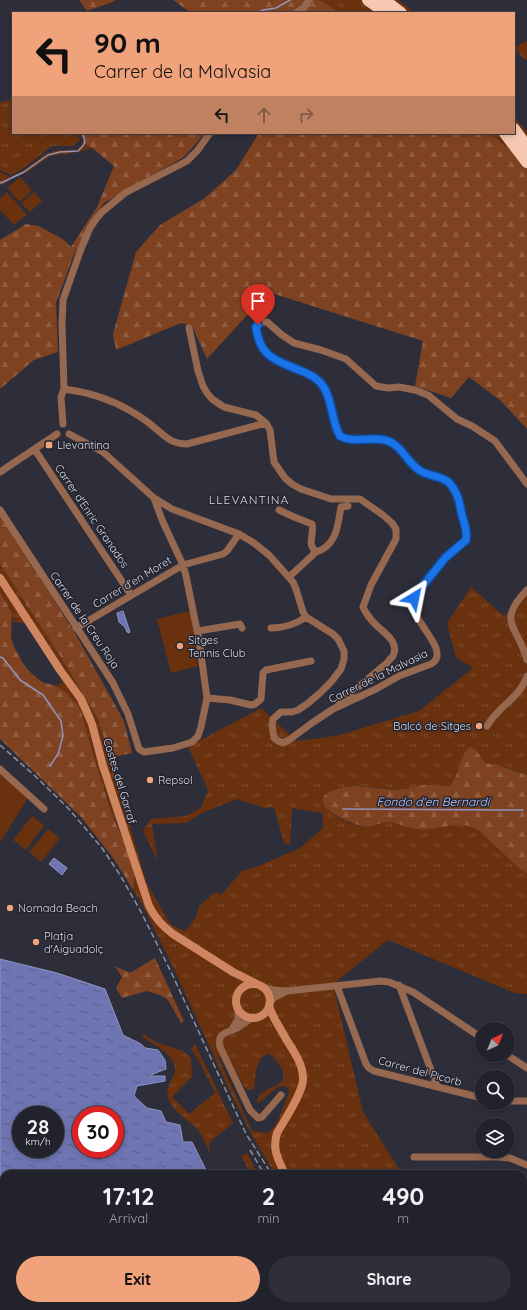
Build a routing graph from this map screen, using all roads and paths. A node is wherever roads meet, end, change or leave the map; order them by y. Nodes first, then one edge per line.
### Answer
1 (309, 0) edge
2 (368, 0) edge
3 (384, 0) edge
4 (298, 12) edge
5 (385, 12) edge
6 (400, 12) edge
7 (515, 130) edge
8 (209, 134) edge
9 (506, 134) edge
10 (527, 147) edge
11 (527, 162) edge
12 (189, 328) dead end
13 (64, 389) junction
14 (266, 423) junction
15 (63, 424) junction
16 (57, 434) junction
17 (69, 434) junction
18 (34, 450) junction
19 (0, 472) edge
20 (527, 484) edge
21 (154, 498) junction
22 (348, 506) dead end
23 (0, 510) edge
24 (280, 510) dead end
25 (238, 534) junction
26 (316, 552) junction
27 (183, 565) junction
28 (0, 578) edge
29 (289, 578) junction
30 (527, 590) edge
31 (132, 595) junction
32 (306, 617) junction
33 (76, 628) junction
34 (242, 628) dead end
35 (271, 628) dead end
36 (198, 631) junction
37 (311, 660) dead end
38 (527, 660) edge
39 (527, 676) edge
40 (206, 698) junction
41 (333, 709) junction
42 (487, 726) dead end
43 (0, 769) edge
44 (44, 809) dead end
45 (233, 972) junction
46 (399, 985) junction
47 (260, 986) junction
48 (337, 986) junction
49 (287, 991) junction
50 (237, 995) junction
51 (269, 1005) junction
52 (238, 1008) junction
53 (256, 1017) junction
54 (276, 1025) junction
55 (232, 1030) junction
56 (475, 1033) edge
57 (515, 1060) edge
58 (527, 1068) edge
59 (437, 1086) junction
60 (281, 1095) dead end
61 (475, 1096) edge
62 (515, 1101) edge
63 (527, 1101) edge
64 (414, 1157) dead end
65 (527, 1165) edge
66 (283, 1170) edge

1 - 4 street
2 - 5 highway
3 - 6 highway
7 - 10 highway
8 - 13 street
9 - 11 highway
12 - 14 street
13 - 14 street
13 - 15 street
14 - 41 street
15 - 16 street
15 - 17 street
16 - 17 street
16 - 18 street
17 - 21 street
18 - 19 street
18 - 31 street, Carrer d'Enric Granados
20 - 41 street, Carrer de la Malvasia
21 - 25 street
21 - 27 street
22 - 26 street
23 - 33 street, Carrer de la Creu Roja
24 - 26 street
25 - 27 street, Carrer d'en Moret
25 - 29 street
26 - 29 street
27 - 31 street, Carrer d'en Moret
27 - 36 street
28 - 45 main road, Costes del Garraf
29 - 32 street
30 - 38 street
31 - 33 street, Carrer d'en Moret
32 - 35 street
32 - 41 street, Carrer de la Malvasia
33 - 40 street, Carrer de la Creu Roja
34 - 36 street
36 - 40 street
37 - 40 street
39 - 42 street
43 - 44 street
45 - 47 main road, Costes del Garraf
45 - 50 main road
46 - 48 street
46 - 56 street
46 - 59 street
47 - 49 street
47 - 50 main road
47 - 51 main road
48 - 49 street
48 - 59 street, Carrer del Picorb
49 - 51 street
50 - 52 main road
51 - 53 main road
51 - 54 main road
52 - 53 main road
52 - 55 street
53 - 54 main road
53 - 55 street
54 - 66 main road
55 - 60 street
57 - 58 street
59 - 61 street, Carrer del Picorb
62 - 63 street
64 - 65 street

